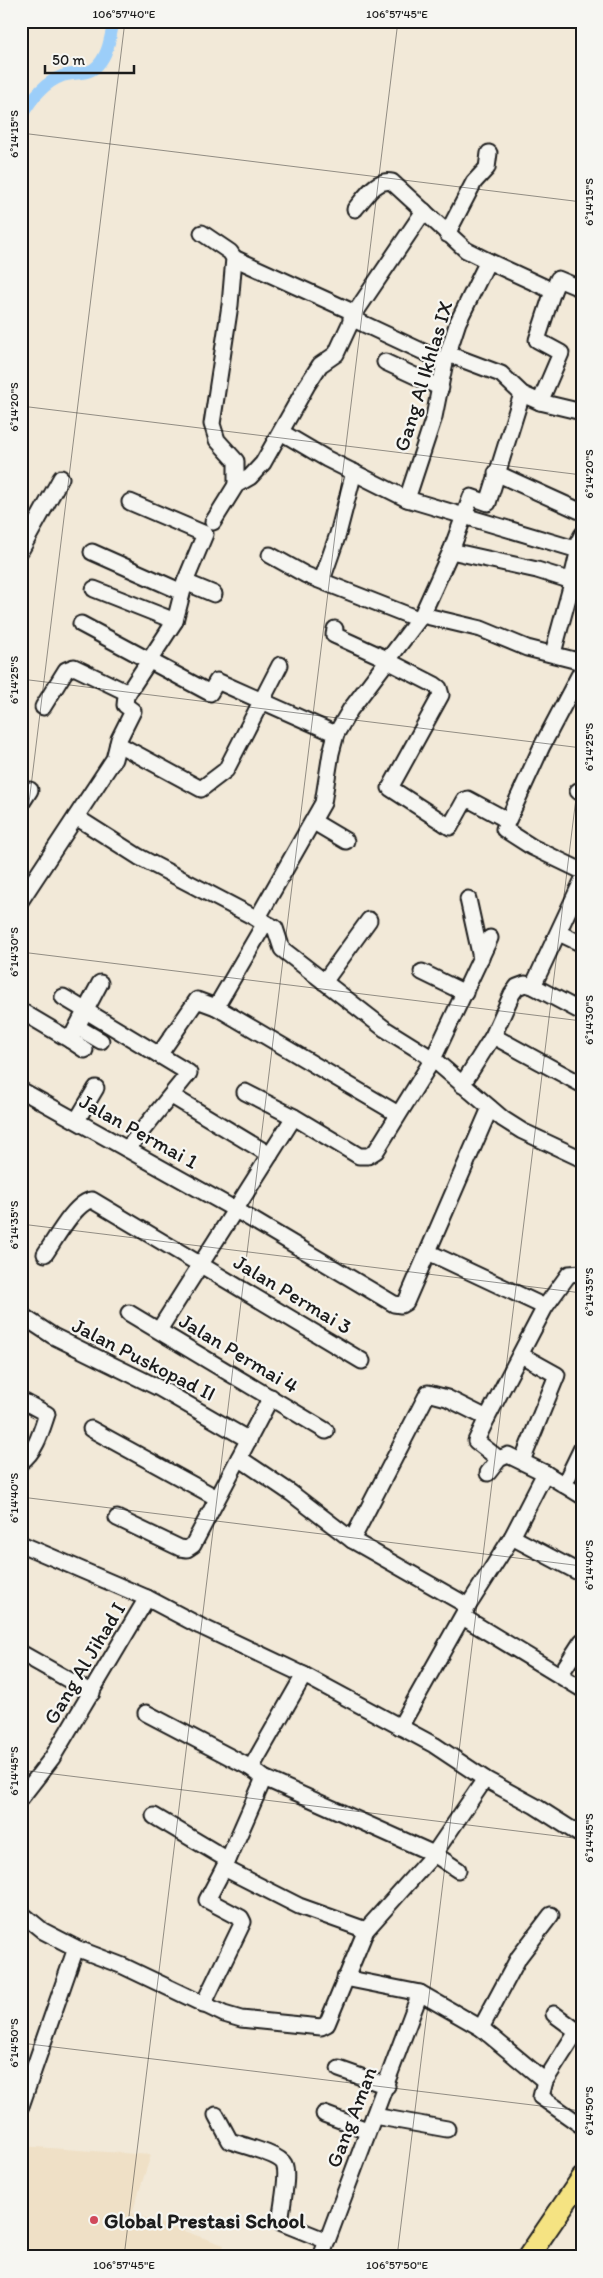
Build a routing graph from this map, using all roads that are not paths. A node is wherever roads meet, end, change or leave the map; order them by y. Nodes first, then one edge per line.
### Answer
1 (489, 153) dead end
2 (355, 209) dead end
3 (424, 211) junction
4 (202, 233) dead end
5 (447, 234) junction
6 (234, 258) junction
7 (487, 265) junction
8 (582, 289) edge
9 (553, 291) junction
10 (353, 316) junction
11 (447, 358) junction
12 (385, 362) dead end
13 (441, 388) junction
14 (522, 394) junction
15 (540, 402) junction
16 (582, 412) edge
17 (282, 432) junction
18 (354, 472) junction
19 (496, 473) junction
20 (61, 478) dead end
21 (236, 485) junction
22 (407, 499) junction
23 (130, 502) dead end
24 (582, 512) edge
25 (465, 516) junction
26 (213, 522) dead end
27 (582, 535) edge
28 (575, 549) junction
29 (21, 550) edge
30 (451, 551) junction
31 (92, 552) dead end
32 (270, 555) dead end
33 (322, 580) junction
34 (571, 584) junction
35 (183, 587) junction
36 (94, 588) dead end
37 (214, 594) dead end
38 (420, 617) junction
39 (175, 620) junction
40 (81, 624) dead end
41 (335, 629) dead end
42 (553, 653) junction
43 (150, 661) junction
44 (388, 661) junction
45 (582, 662) edge
46 (280, 665) dead end
47 (582, 670) edge
48 (128, 693) junction
49 (262, 701) junction
50 (43, 707) dead end
51 (336, 734) junction
52 (118, 744) junction
53 (30, 790) dead end
54 (21, 804) edge
55 (76, 817) junction
56 (507, 820) junction
57 (314, 822) junction
58 (346, 841) dead end
59 (582, 871) edge
60 (27, 879) edge
61 (582, 881) edge
62 (468, 899) dead end
63 (21, 900) edge
64 (369, 920) dead end
65 (261, 921) junction
66 (559, 933) junction
67 (490, 938) dead end
68 (582, 944) edge
69 (481, 958) junction
70 (422, 972) dead end
71 (324, 982) junction
72 (100, 983) dead end
73 (533, 986) junction
74 (466, 993) junction
75 (63, 997) dead end
76 (216, 1007) junction
77 (86, 1010) junction
78 (21, 1011) edge
79 (582, 1012) edge
80 (74, 1034) junction
81 (493, 1036) junction
82 (101, 1041) dead end
83 (85, 1050) dead end
84 (159, 1055) junction
85 (433, 1059) junction
86 (579, 1083) dead end
87 (462, 1085) junction
88 (96, 1088) dead end
89 (21, 1090) edge
90 (245, 1092) dead end
91 (172, 1096) junction
92 (490, 1108) junction
93 (398, 1114) junction
94 (294, 1117) junction
95 (77, 1120) junction
96 (127, 1149) junction
97 (270, 1155) junction
98 (582, 1159) edge
99 (236, 1210) junction
100 (428, 1252) junction
101 (45, 1254) dead end
102 (201, 1264) junction
103 (582, 1273) edge
104 (545, 1306) junction
105 (129, 1313) dead end
106 (21, 1315) edge
107 (159, 1330) junction
108 (521, 1355) junction
109 (362, 1361) dead end
110 (271, 1397) junction
111 (21, 1400) edge
112 (491, 1413) junction
113 (90, 1429) dead end
114 (326, 1431) dead end
115 (249, 1440) junction
116 (582, 1448) edge
117 (239, 1458) junction
118 (498, 1459) junction
119 (522, 1461) junction
120 (21, 1462) edge
121 (545, 1473) junction
122 (488, 1474) dead end
123 (564, 1485) junction
124 (582, 1496) edge
125 (217, 1498) junction
126 (118, 1518) dead end
127 (512, 1537) junction
128 (352, 1540) junction
129 (21, 1544) edge
130 (582, 1574) edge
131 (147, 1598) junction
132 (466, 1612) junction
133 (582, 1641) edge
134 (21, 1653) edge
135 (560, 1674) junction
136 (304, 1675) junction
137 (582, 1689) edge
138 (92, 1693) junction
139 (146, 1713) dead end
140 (400, 1727) junction
141 (250, 1768) junction
142 (264, 1778) junction
143 (485, 1779) junction
144 (21, 1798) edge
145 (154, 1816) dead end
146 (582, 1836) edge
147 (434, 1854) junction
148 (226, 1864) junction
149 (458, 1870) dead end
150 (21, 1913) edge
151 (551, 1915) dead end
152 (366, 1930) junction
153 (76, 1948) junction
154 (345, 1978) junction
155 (420, 1993) junction
156 (203, 2005) junction
157 (554, 2014) dead end
158 (481, 2028) junction
159 (338, 2069) dead end
160 (545, 2081) junction
161 (387, 2086) junction
162 (21, 2106) edge
163 (324, 2114) dead end
164 (216, 2115) dead end
165 (374, 2116) junction
166 (582, 2126) edge
167 (367, 2130) junction
168 (447, 2130) dead end
169 (582, 2178) edge
170 (327, 2241) junction
171 (321, 2257) edge
172 (528, 2257) edge

1 - 5 street
2 - 3 street
3 - 5 street
3 - 10 street
4 - 6 street
5 - 7 street
6 - 10 street
6 - 21 street
7 - 9 street
7 - 11 street, Gang Al Ikhlas IX
8 - 9 street
9 - 15 street
10 - 11 street
10 - 17 street
11 - 13 street, Gang Al Ikhlas IX
11 - 14 street
12 - 13 street
13 - 22 street, Gang Al Ikhlas IX
14 - 15 street
14 - 19 street
15 - 16 street
17 - 18 street
17 - 21 street
18 - 22 street
18 - 33 street
19 - 24 street
19 - 25 street
20 - 29 street
21 - 26 street
22 - 25 street
23 - 35 street
25 - 28 street
25 - 30 street
27 - 28 street
28 - 34 street
30 - 34 street
30 - 38 street
31 - 35 street
32 - 33 street
33 - 38 street
34 - 42 street
35 - 37 street
35 - 39 street
36 - 39 street
38 - 42 street
38 - 44 street
39 - 43 street
40 - 43 street
41 - 44 street
42 - 45 street
43 - 48 street
43 - 49 street
44 - 51 street
44 - 56 street
46 - 49 street
47 - 56 street
48 - 50 street
48 - 52 street
49 - 51 street
49 - 52 street
51 - 57 street
52 - 55 street
53 - 54 street
55 - 60 street
55 - 65 street
56 - 59 street
57 - 58 street
57 - 65 street
60 - 63 street
61 - 66 street
62 - 69 street
64 - 71 street
65 - 71 street
65 - 76 street
66 - 68 street
66 - 73 street
67 - 69 street
69 - 74 street
70 - 74 street
71 - 85 street
72 - 77 street
73 - 79 street
73 - 81 street
74 - 85 street
75 - 77 street
76 - 84 street
76 - 93 street
77 - 80 street
77 - 84 street
78 - 80 street
80 - 82 street
80 - 83 street
81 - 86 street
81 - 87 street
84 - 91 street
85 - 87 street
85 - 93 street
87 - 92 street
88 - 95 street
89 - 95 street, Jalan Permai 1
90 - 94 street
91 - 96 street
91 - 97 street
92 - 98 street
92 - 100 street
93 - 94 street
94 - 97 street
95 - 96 street, Jalan Permai 1
96 - 99 street, Jalan Permai 1
97 - 99 street
99 - 100 street, Jalan Permai 1
99 - 102 street
100 - 104 street
101 - 102 street, Jalan Permai 3
102 - 107 street
102 - 109 street, Jalan Permai 3
103 - 104 street
104 - 108 street
105 - 107 street, Jalan Permai 4
106 - 115 street, Jalan Puskopad II
107 - 110 street, Jalan Permai 4
108 - 112 street
108 - 119 street
110 - 114 street, Jalan Permai 4
110 - 115 street
111 - 120 street
112 - 118 street
112 - 128 street
113 - 125 street
115 - 117 street
116 - 123 street
117 - 125 street
117 - 128 street
118 - 119 street
118 - 122 street
119 - 121 street
121 - 123 street
121 - 127 street
123 - 124 street
125 - 126 street
127 - 130 street
127 - 132 street
128 - 132 street
129 - 131 street
131 - 136 street
131 - 138 street, Gang Al Jihad I
132 - 135 street
132 - 140 street
133 - 135 street
134 - 138 street
135 - 137 street
136 - 140 street
136 - 141 street
138 - 144 street, Gang Al Jihad I
139 - 141 street
140 - 143 street
141 - 142 street
142 - 147 street
142 - 148 street
143 - 146 street
143 - 147 street
145 - 148 street
147 - 149 street
147 - 152 street
148 - 152 street
148 - 156 street
150 - 153 street
151 - 158 street
152 - 154 street
153 - 156 street
153 - 162 street
154 - 155 street
154 - 156 street
155 - 158 street
155 - 161 street, Gang Aman
157 - 160 street
158 - 160 street
159 - 161 street
160 - 166 street
161 - 165 street, Gang Aman
163 - 167 street
164 - 170 street
165 - 167 street, Gang Aman
165 - 168 street
167 - 170 street, Gang Aman
169 - 172 main road
170 - 171 street, Gang Aman

